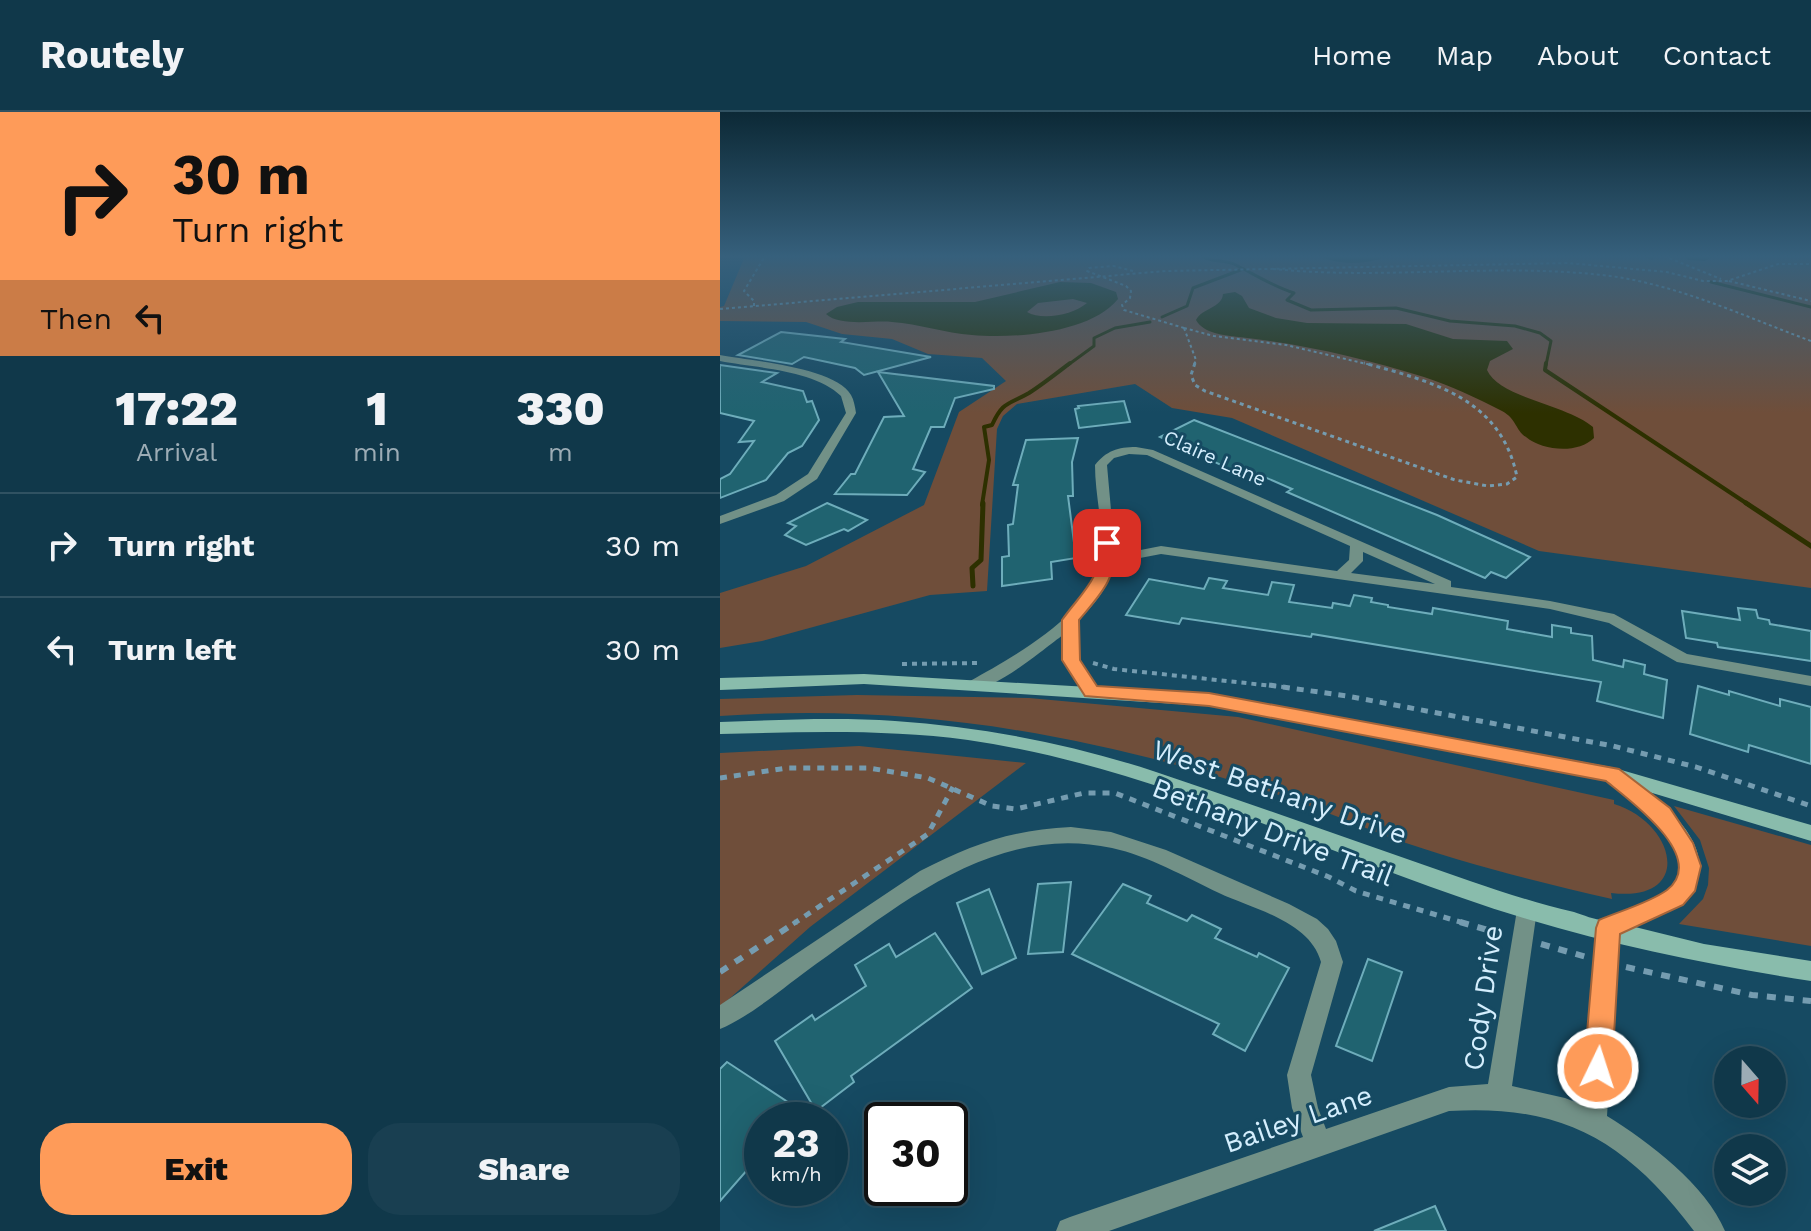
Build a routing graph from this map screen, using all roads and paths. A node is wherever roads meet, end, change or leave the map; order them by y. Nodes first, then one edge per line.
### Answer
1 (1123, 308) edge
2 (1717, 308) edge
3 (1184, 328) junction
4 (1811, 341) edge
5 (720, 358) edge
6 (720, 520) edge
7 (1357, 544) junction
8 (1109, 560) junction
9 (1340, 575) junction
10 (1466, 593) junction
11 (1070, 620) junction
12 (1811, 681) edge
13 (720, 684) edge
14 (976, 685) junction
15 (1091, 692) junction
16 (720, 728) edge
17 (1611, 774) junction
18 (720, 778) edge
19 (953, 787) junction
20 (1811, 833) edge
21 (1527, 910) junction
22 (1608, 928) junction
23 (1522, 939) junction
24 (1606, 962) junction
25 (1811, 971) edge
26 (720, 972) edge
27 (1811, 1001) edge
28 (720, 1018) edge
29 (1499, 1094) junction
30 (1594, 1122) junction
31 (1319, 1145) junction
32 (1070, 1231) edge
33 (1711, 1231) edge

1 - 3 path
2 - 4 path
3 - 3 path
5 - 6 street
7 - 8 street, Claire Lane
7 - 9 street
7 - 10 street, Claire Lane
8 - 9 street, Claire Lane
8 - 11 street
9 - 10 street, Claire Lane
10 - 12 street, Claire Lane
11 - 14 street
11 - 15 street
13 - 14 main road
14 - 15 main road
15 - 17 main road
16 - 21 main road, West Bethany Drive
17 - 20 main road
17 - 22 main road
18 - 19 path, Bethany Drive Trail
19 - 23 path, Bethany Drive Trail
19 - 26 path
21 - 22 main road, West Bethany Drive
21 - 23 street, Cody Drive
22 - 24 street
22 - 25 main road, West Bethany Drive
23 - 24 path, Bethany Drive Trail
23 - 29 street, Cody Drive
24 - 27 path, Bethany Drive Trail
24 - 30 street
28 - 31 street
29 - 30 street, Bailey Lane
29 - 31 street, Bailey Lane
30 - 33 street, Bailey Lane
31 - 32 street, Bailey Lane

